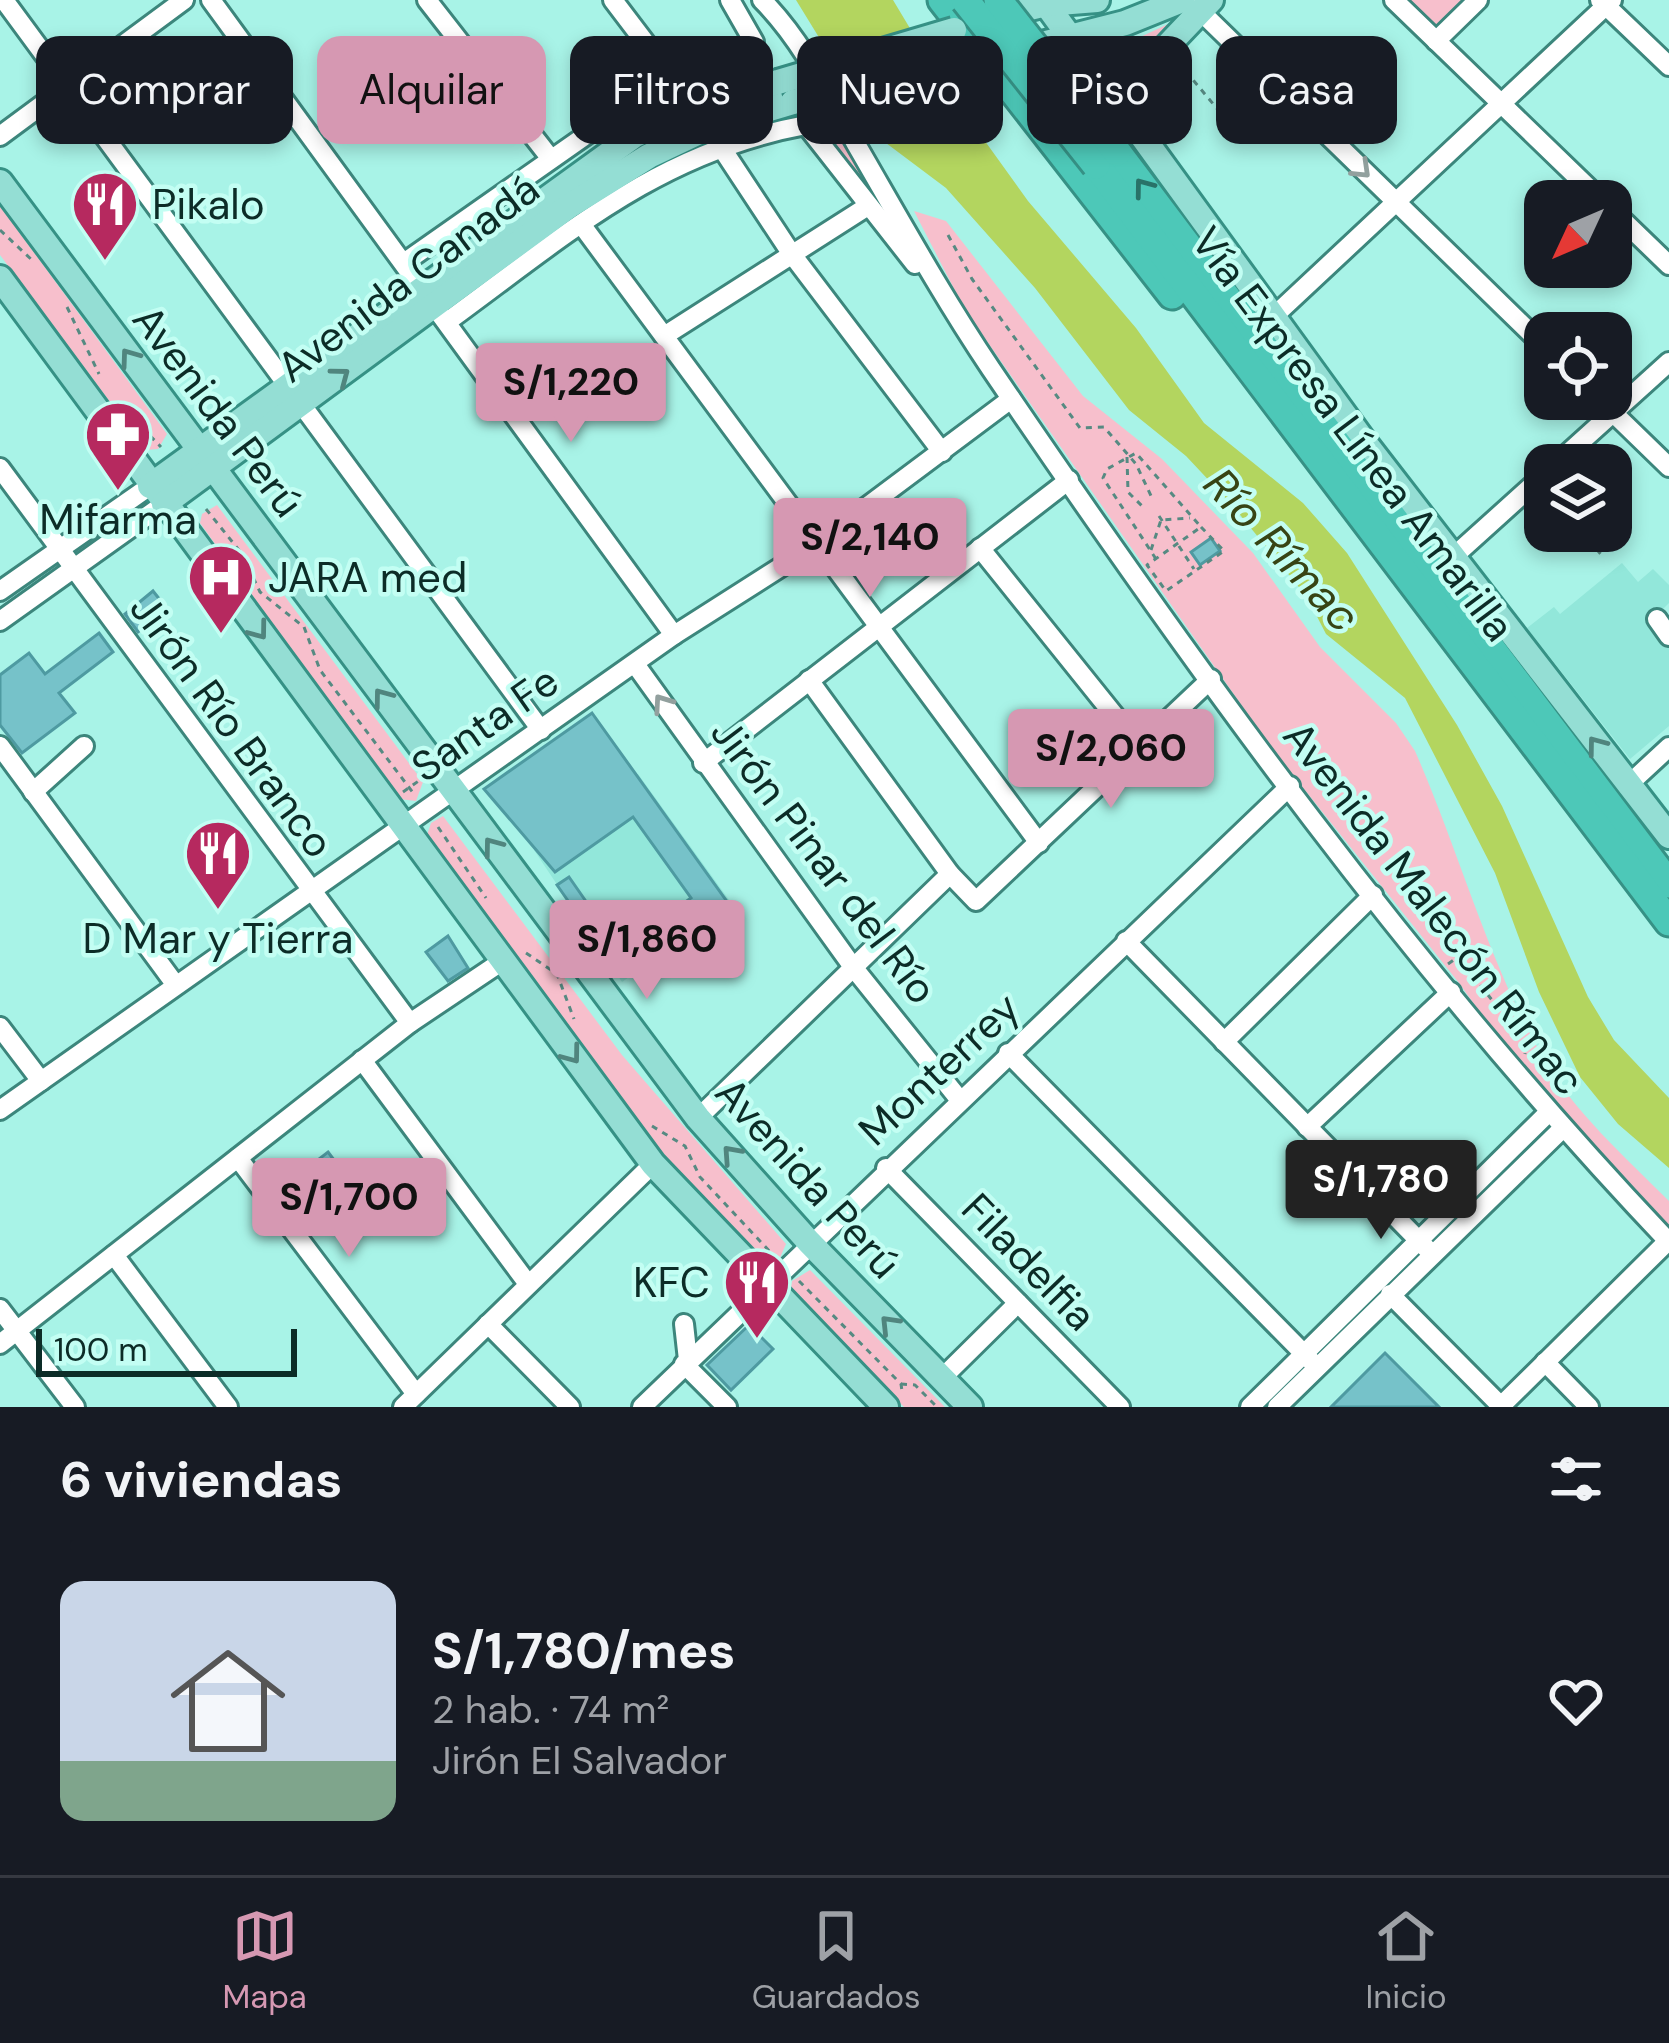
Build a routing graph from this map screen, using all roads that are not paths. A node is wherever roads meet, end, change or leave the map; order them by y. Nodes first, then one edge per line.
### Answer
1 (4, 0) edge
2 (184, 0) edge
3 (211, 0) edge
4 (427, 0) edge
5 (613, 0) edge
6 (730, 0) edge
7 (762, 0) edge
8 (942, 0) edge
9 (1097, 0) edge
10 (1394, 0) edge
11 (1478, 0) edge
12 (1606, 2) edge
13 (1195, 3) edge
14 (1007, 4) edge
15 (1055, 16) edge
16 (961, 19) edge
17 (136, 36) edge
18 (640, 36) edge
19 (751, 36) edge
20 (1173, 36) edge
21 (1436, 41) junction
22 (36, 43) edge
23 (1003, 46) edge
24 (1669, 66) edge
25 (1003, 88) edge
26 (797, 102) edge
27 (791, 103) junction
28 (1501, 104) junction
29 (36, 110) edge
30 (773, 113) edge
31 (0, 136) edge
32 (111, 144) edge
33 (572, 144) edge
34 (719, 144) joint
35 (1146, 144) edge
36 (550, 159) junction
37 (1106, 159) junction
38 (1580, 180) edge
39 (0, 182) edge
40 (1395, 202) junction
41 (868, 206) junction
42 (580, 224) junction
43 (1632, 229) edge
44 (791, 253) junction
45 (405, 262) junction
46 (1669, 265) edge
47 (0, 278) edge
48 (436, 304) junction
49 (951, 310) junction
50 (1273, 317) junction
51 (1524, 327) edge
52 (664, 336) junction
53 (1669, 362) edge
54 (1632, 388) edge
55 (296, 395) junction
56 (1011, 399) junction
57 (1594, 420) edge
58 (1620, 420) edge
59 (1573, 444) edge
60 (943, 452) junction
61 (205, 461) junction
62 (1669, 467) edge
63 (0, 468) edge
64 (1070, 480) junction
65 (1524, 493) edge
66 (157, 495) junction
67 (1358, 506) junction
68 (817, 544) junction
69 (980, 548) junction
70 (59, 549) junction
71 (1453, 557) junction
72 (73, 568) junction
73 (0, 591) edge
74 (0, 621) edge
75 (875, 629) junction
76 (674, 635) junction
77 (635, 664) junction
78 (1211, 679) junction
79 (809, 680) junction
80 (541, 730) junction
81 (0, 746) edge
82 (84, 746) dead end
83 (1138, 746) junction
84 (1669, 747) edge
85 (703, 763) junction
86 (1290, 786) junction
87 (1627, 786) junction
88 (451, 791) junction
89 (34, 792) junction
90 (404, 825) junction
91 (1669, 836) edge
92 (1039, 843) junction
93 (950, 874) junction
94 (1669, 884) edge
95 (307, 890) junction
96 (1373, 895) junction
97 (1669, 922) edge
98 (1126, 941) junction
99 (512, 957) junction
100 (854, 967) junction
101 (175, 984) junction
102 (1450, 992) junction
103 (410, 1023) junction
104 (0, 1027) edge
105 (1224, 1042) junction
106 (1008, 1053) junction
107 (362, 1060) junction
108 (41, 1081) junction
109 (959, 1099) junction
110 (0, 1110) edge
111 (1548, 1113) junction
112 (698, 1118) junction
113 (1306, 1127) junction
114 (1562, 1129) junction
115 (238, 1158) junction
116 (653, 1164) junction
117 (886, 1168) junction
118 (809, 1241) junction
119 (1668, 1242) edge
120 (1425, 1248) junction
121 (115, 1255) junction
122 (527, 1284) junction
123 (767, 1286) junction
124 (1390, 1294) junction
125 (1018, 1303) junction
126 (0, 1309) edge
127 (488, 1324) junction
128 (683, 1324) dead end
129 (17, 1332) junction
130 (0, 1345) edge
131 (1310, 1360) junction
132 (686, 1362) junction
133 (1545, 1362) junction
134 (942, 1378) junction
135 (410, 1401) edge
136 (1501, 1406) edge
137 (74, 1407) edge
138 (228, 1407) edge
139 (570, 1407) edge
140 (641, 1407) edge
141 (727, 1407) edge
142 (886, 1407) edge
143 (970, 1407) edge
144 (1120, 1407) edge
145 (1250, 1407) edge
146 (1277, 1407) edge
147 (1588, 1407) edge

1 - 22 street
2 - 17 street
3 - 45 street
4 - 36 street
5 - 18 street
6 - 19 street, Avenida Canadá
7 - 49 street, Avenida Malecón Rímac
8 - 16 highway
9 - 15 main road
10 - 21 street
11 - 21 street
12 - 24 street
12 - 28 street
13 - 15 main road
13 - 20 main road
13 -> 40 street
14 - 15 main road, Avenida Canadá
14 - 16 main road, Avenida Canadá
14 - 37 highway, Vía Expresa Línea Amarilla, bridge
15 - 23 main road, Avenida Canadá
16 - 27 main road, Avenida Canadá, bridge
16 - 37 highway, Vía Expresa Línea Amarilla, bridge
21 - 28 street
25 - 67 highway
26 - 27 main road, Avenida Canadá, bridge
27 - 30 street, Avenida Canadá
27 - 41 street, Avenida Malecón Rímac
27 - 48 main road, Avenida Canadá
28 - 38 street
28 - 40 street
29 - 31 street
32 - 55 street
33 - 36 street, Avenida Canadá
34 - 42 street, Avenida Canadá
34 - 44 street
35 - 50 main road
36 - 45 street, Avenida Canadá
37 - 67 highway, Vía Expresa Línea Amarilla
94 -> 37 highway, Vía Expresa Línea Amarilla
61 -> 39 main road, Avenida Perú
40 - 50 street
40 - 51 street
41 - 44 street
41 - 49 street, Avenida Malecón Rímac
42 - 48 street, Avenida Canadá
42 - 52 street
43 - 46 street
44 - 52 street
44 - 60 street
45 - 48 street
47 - 66 main road
48 - 55 main road, Avenida Canadá
48 - 76 street
49 - 56 street, Avenida Malecón Rímac
50 - 71 main road
52 - 68 street
53 - 54 street
55 - 61 main road, Avenida Canadá
55 - 80 street
56 - 60 street, Santa Fe
56 - 64 street, Avenida Malecón Rímac
57 - 59 street
58 - 62 street
60 - 68 street, Santa Fe
61 - 66 main road, Avenida Canadá
88 -> 61 main road, Avenida Perú
63 - 70 street, Jirón Río Branco
64 - 69 street
64 - 78 street, Avenida Malecón Rímac
65 - 71 street
66 - 70 street, Avenida Canadá
66 - 72 street, Avenida Canadá
66 -> 90 main road
67 - 97 highway, Vía Expresa Línea Amarilla
68 - 75 street
68 - 76 street, Santa Fe
69 - 75 street
69 - 83 street
70 - 72 street, Jirón Río Branco
70 - 73 street, Avenida Canadá
87 -> 71 main road
72 - 74 street, Avenida Canadá
72 - 95 street, Jirón Río Branco
75 - 79 street
75 - 92 street
76 - 77 street, Santa Fe
77 - 80 street, Santa Fe
85 -> 77 street, Jirón Pinar del Río
78 - 83 street
78 - 86 street, Avenida Malecón Rímac
79 - 85 street
79 - 93 street
80 - 88 street, Santa Fe
81 - 89 street
82 - 89 street
83 - 92 street
84 - 87 street
85 - 100 street, Jirón Pinar del Río
86 - 96 street, Avenida Malecón Rímac
86 - 98 street, Monterrey
87 - 91 main road
88 - 90 street, Santa Fe
112 -> 88 main road, Avenida Perú
89 - 101 street
90 - 95 street, Santa Fe
90 - 99 main road
92 - 93 street
93 - 100 street
95 - 101 street, Santa Fe
95 - 103 street, Jirón Río Branco
96 - 102 street, Avenida Malecón Rímac
96 - 105 street
98 - 105 street
98 - 106 street, Monterrey
99 - 103 street
99 -> 116 main road
100 - 109 street, Jirón Pinar del Río
100 - 112 street
101 - 108 street, Santa Fe
102 - 111 street, Avenida Malecón Rímac
102 - 113 street
103 - 107 street
104 - 108 street
105 - 113 street
106 - 109 street, Monterrey
106 - 131 street
107 - 115 street
107 - 122 street
108 - 110 street, Santa Fe
109 - 117 street, Monterrey
111 - 114 street, Avenida Malecón Rímac
111 - 120 street
118 -> 112 main road, Avenida Perú
113 - 120 street
114 - 119 street, Avenida Malecón Rímac
114 - 120 street
115 - 121 street
115 - 135 street
116 - 122 street
116 - 123 main road
117 - 118 street, Monterrey
117 - 125 street, Filadelfia
118 - 123 street, Monterrey
134 -> 118 main road, Avenida Perú
119 - 133 street
120 - 124 street
120 - 131 street
121 - 129 street
121 - 138 street
122 - 127 street
123 - 132 street, Monterrey
123 - 142 main road
124 - 131 street
124 - 136 street
125 - 134 street
125 - 144 street, Filadelfia
126 - 129 street
127 - 135 street
127 - 139 street
128 - 132 street
129 - 130 street
129 - 137 street
131 - 145 street
131 - 146 street
132 - 140 street, Monterrey
132 - 141 street
133 - 136 street
133 - 147 street
134 - 143 main road, Avenida Perú

